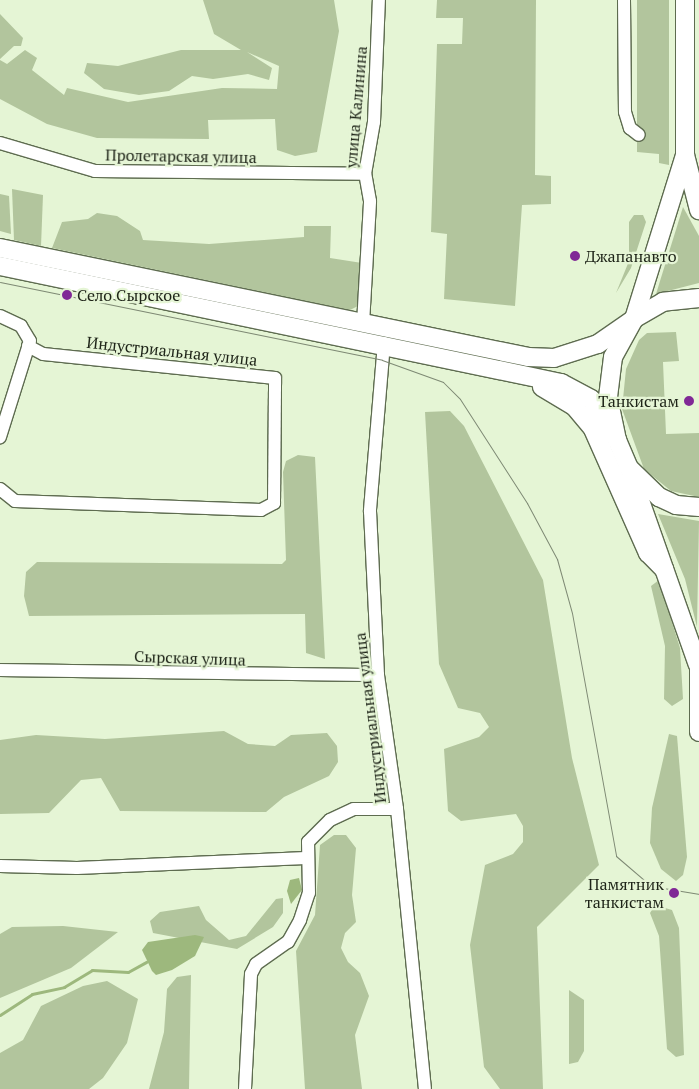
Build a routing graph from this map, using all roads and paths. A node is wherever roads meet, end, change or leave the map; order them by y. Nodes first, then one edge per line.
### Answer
1 (379, 0) edge
2 (624, 0) edge
3 (685, 0) edge
4 (639, 135) dead end
5 (0, 143) edge
6 (685, 155) junction
7 (365, 174) junction
8 (699, 210) edge
9 (0, 248) edge
10 (0, 266) edge
11 (699, 298) edge
12 (0, 316) edge
13 (363, 316) junction
14 (634, 319) junction
15 (384, 343) junction
16 (28, 346) junction
17 (480, 366) junction
18 (0, 437) edge
19 (617, 440) junction
20 (629, 468) junction
21 (0, 489) edge
22 (699, 507) edge
23 (664, 569) junction
24 (699, 664) edge
25 (0, 670) edge
26 (378, 675) junction
27 (699, 732) edge
28 (397, 809) junction
29 (306, 858) junction
30 (0, 866) edge
31 (245, 1089) edge
32 (425, 1089) edge

1 - 7 street, улица Калинина
2 - 4 street
3 - 6 main road
5 - 7 street, Пролетарская улица
6 - 8 main road
6 - 14 main road
7 - 13 street, улица Калинина
9 - 13 main road
10 - 15 main road
11 - 14 main road
12 - 16 street
13 - 14 main road
14 - 19 main road
15 - 17 main road
15 - 26 street, Индустриальная улица
16 - 18 street
16 - 21 street, Индустриальная улица
17 - 19 main road
17 - 23 main road
19 - 20 main road
20 - 22 main road
20 - 23 main road
23 - 24 main road
24 - 27 main road
25 - 26 street, Сырская улица
26 - 28 street, Индустриальная улица
28 - 29 street
28 - 32 street, Индустриальная улица
29 - 30 street
29 - 31 street

